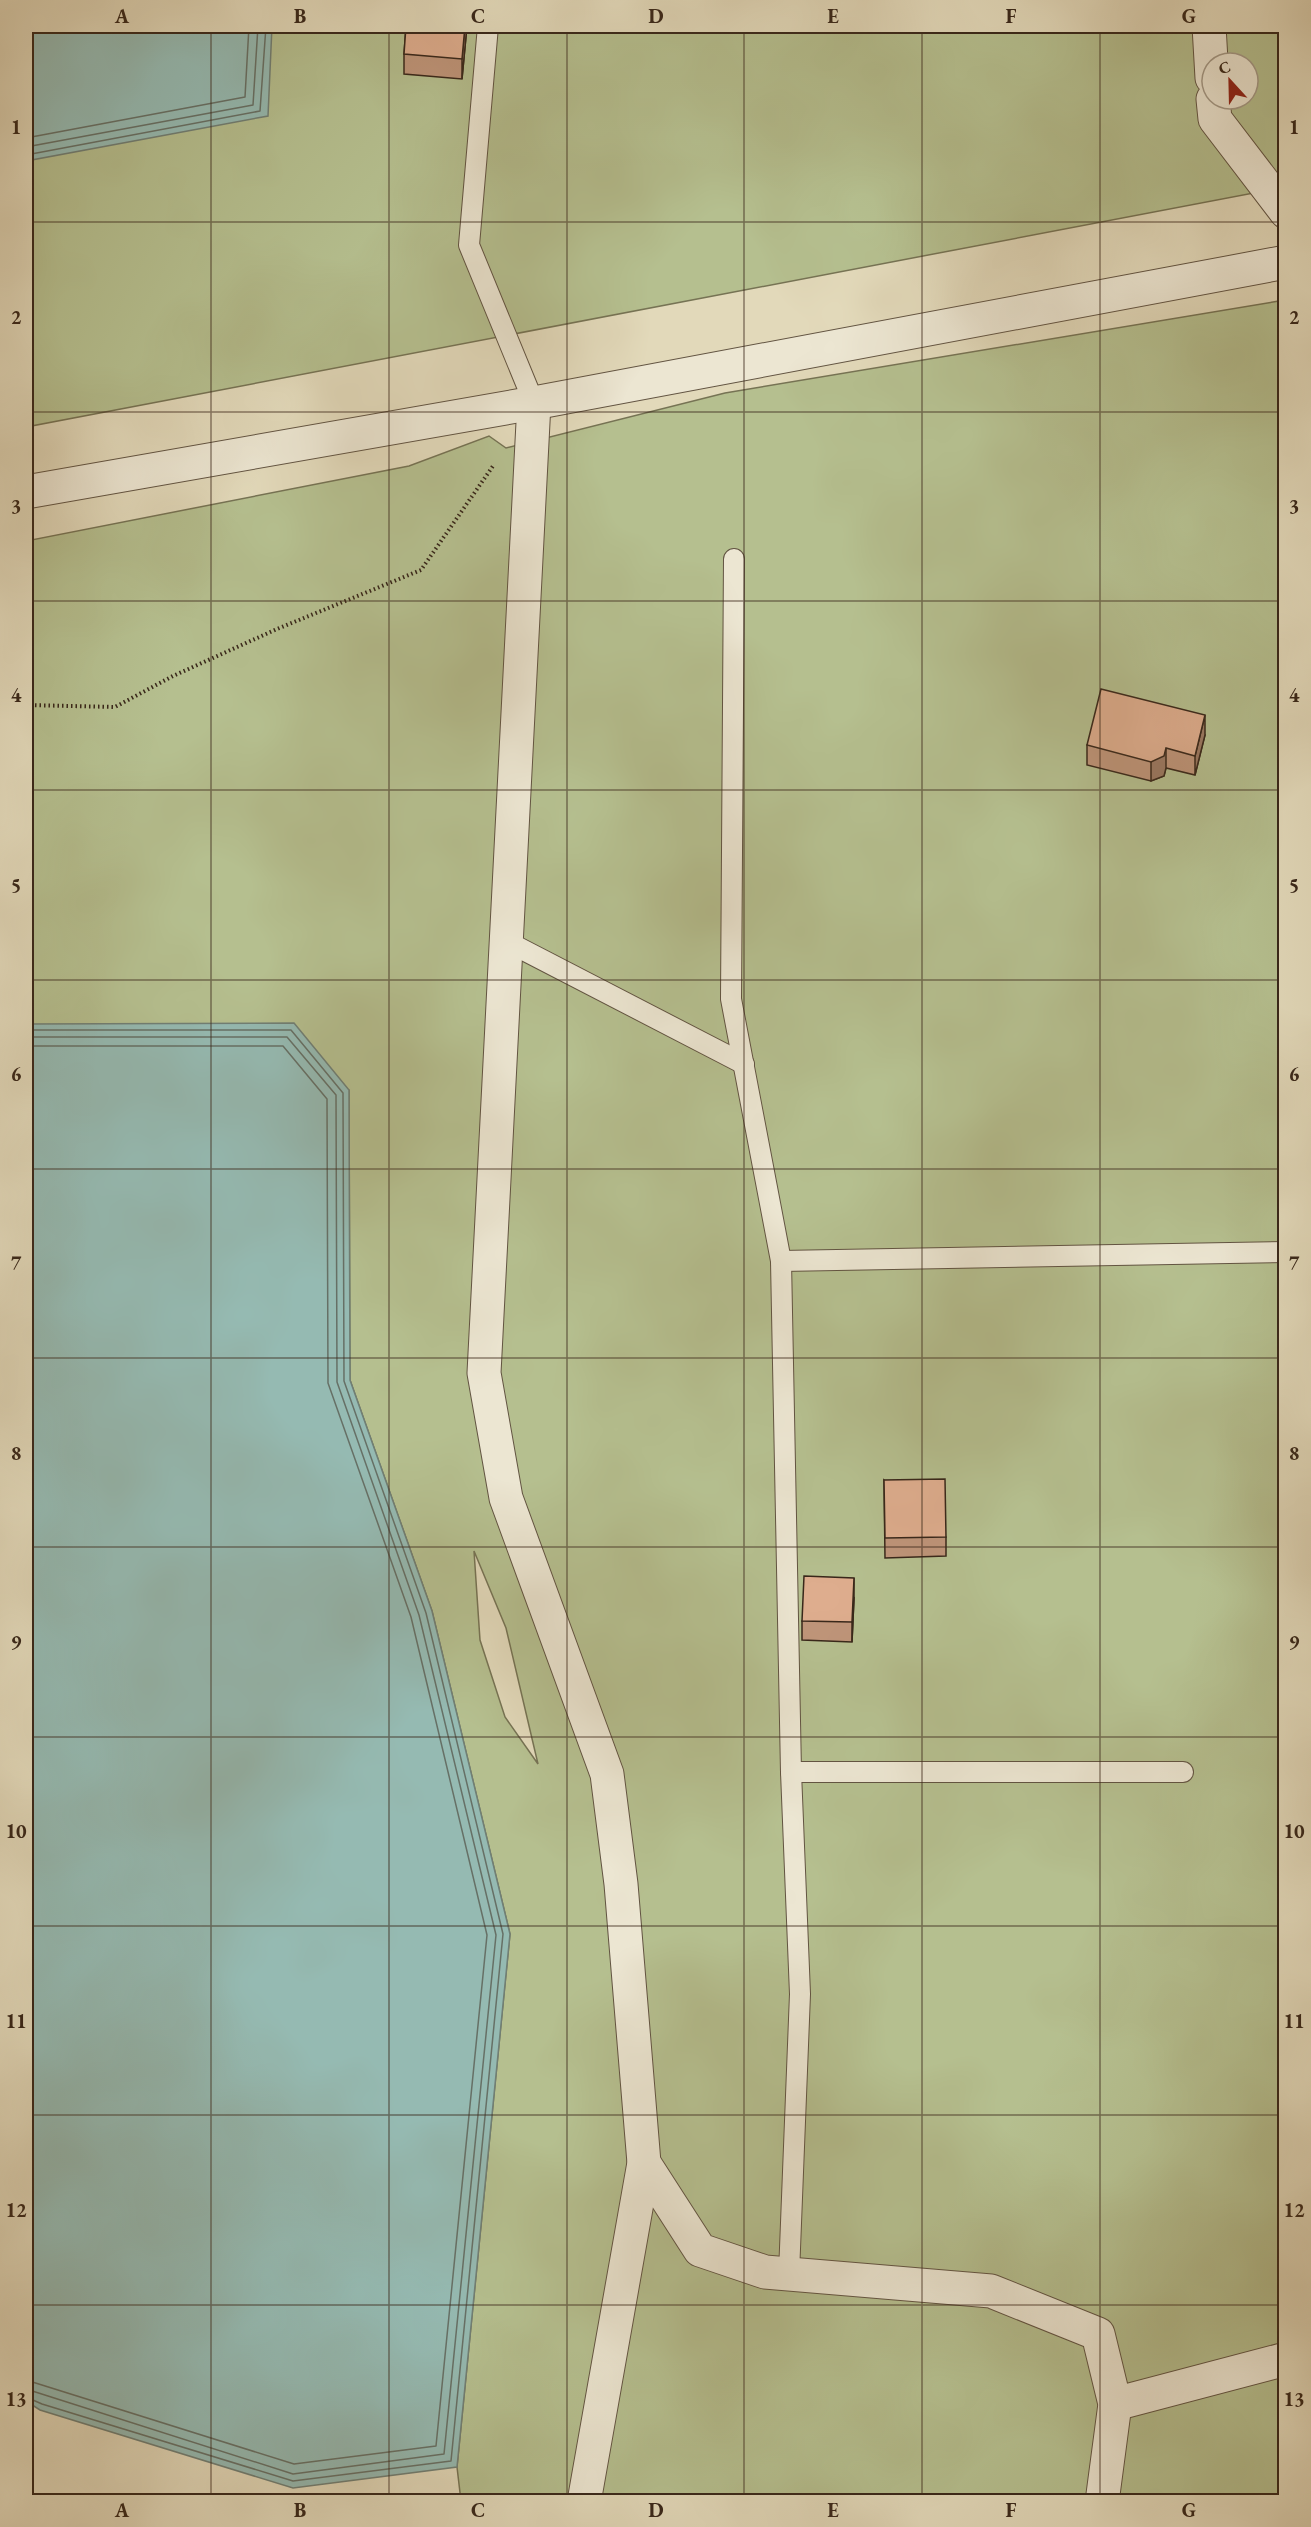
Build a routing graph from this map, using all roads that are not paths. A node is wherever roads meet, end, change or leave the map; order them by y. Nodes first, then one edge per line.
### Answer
1 (488, 26) edge
2 (1209, 26) edge
3 (1210, 51) edge
4 (1215, 111) edge
5 (1286, 212) edge
6 (1286, 262) edge
7 (534, 403) junction
8 (26, 492) edge
9 (734, 559) dead end
10 (506, 941) junction
11 (744, 1064) junction
12 (1286, 1252) edge
13 (781, 1261) junction
14 (791, 1772) junction
15 (1183, 1772) dead end
16 (644, 2163) junction
17 (789, 2274) junction
18 (1286, 2359) edge
19 (1115, 2404) junction
20 (584, 2502) edge
21 (1102, 2502) edge

1 - 7 lane
2 - 3 street
4 - 5 street
6 - 7 street
7 - 8 street
7 - 10 street
9 - 11 lane
10 - 11 lane
10 - 16 street
11 - 13 lane
12 - 13 lane
13 - 14 lane
14 - 15 lane
14 - 17 lane
16 - 17 street
16 - 20 street
17 - 19 street
18 - 19 street
19 - 21 street

